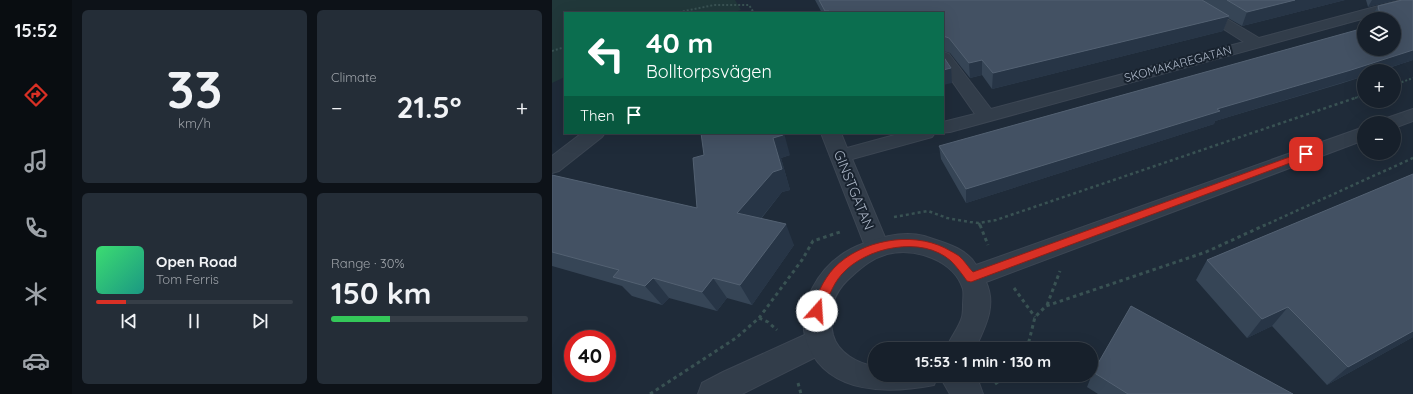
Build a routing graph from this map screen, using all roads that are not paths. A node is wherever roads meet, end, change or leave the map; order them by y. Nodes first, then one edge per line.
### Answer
1 (1185, 0) edge
2 (1413, 1) edge
3 (1256, 43) junction
4 (944, 58) edge
5 (1413, 115) edge
6 (986, 116) junction
7 (1401, 119) edge
8 (944, 128) edge
9 (594, 134) edge
10 (831, 134) edge
11 (921, 134) edge
12 (1357, 136) edge
13 (840, 156) junction
14 (552, 166) edge
15 (876, 247) junction
16 (971, 277) junction
17 (820, 341) junction
18 (964, 342) edge
19 (868, 380) edge
20 (959, 382) edge
21 (713, 394) edge
22 (968, 394) edge

1 - 3 street
2 - 3 street, SKOMAKAREGATAN
3 - 6 street, SKOMAKAREGATAN
4 - 6 street
5 - 7 street
6 - 8 street, SKOMAKAREGATAN
9 - 14 street
10 - 13 street, GINSTGATAN
11 - 13 street
12 - 16 street
13 - 15 street, GINSTGATAN
15 - 16 street
15 - 17 street
16 - 18 street
17 - 19 street
17 - 21 street
20 - 22 street

